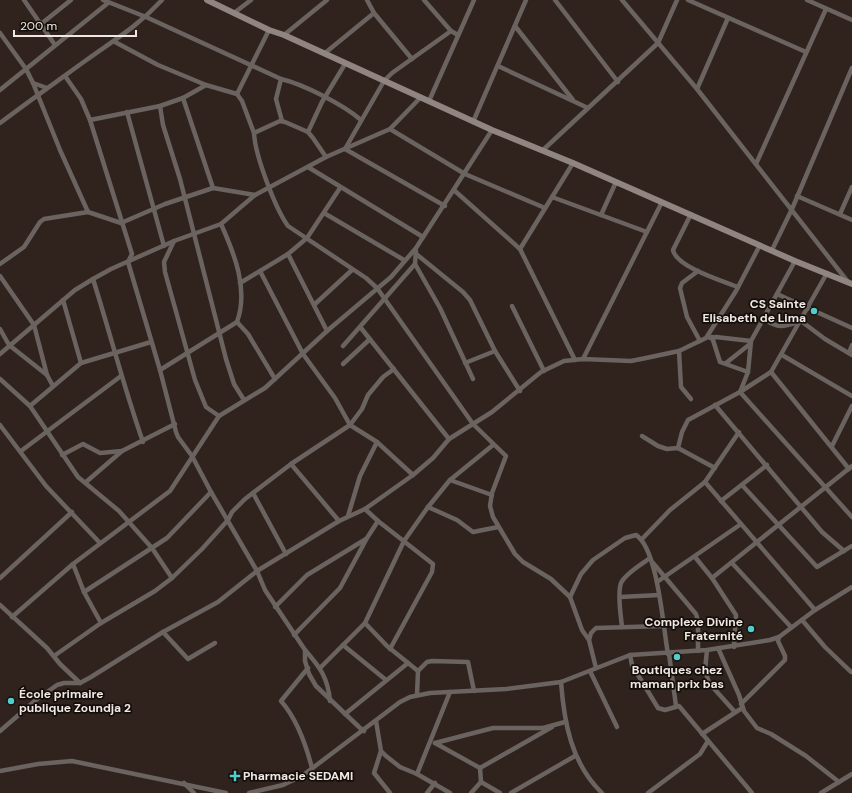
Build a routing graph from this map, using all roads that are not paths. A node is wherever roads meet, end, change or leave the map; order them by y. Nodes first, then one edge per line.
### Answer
1 (24, 0) edge
2 (71, 0) edge
3 (103, 0) edge
4 (162, 0) edge
5 (207, 0) edge
6 (251, 0) edge
7 (327, 0) edge
8 (367, 0) edge
9 (424, 0) edge
10 (474, 0) edge
11 (526, 0) edge
12 (555, 0) edge
13 (622, 0) edge
14 (677, 0) edge
15 (688, 0) edge
16 (807, 0) edge
17 (108, 3) junction
18 (826, 8) junction
19 (234, 13) junction
20 (374, 13) junction
21 (146, 17) junction
22 (728, 18) junction
23 (852, 20) edge
24 (41, 24) junction
25 (515, 26) junction
26 (269, 30) junction
27 (451, 31) junction
28 (0, 33) edge
29 (284, 35) junction
30 (458, 35) junction
31 (115, 42) junction
32 (658, 43) junction
33 (55, 46) junction
34 (806, 52) junction
35 (325, 53) junction
36 (412, 59) junction
37 (345, 64) junction
38 (250, 66) junction
39 (498, 66) junction
40 (26, 69) junction
41 (852, 70) edge
42 (65, 76) junction
43 (281, 79) junction
44 (384, 81) junction
45 (618, 82) junction
46 (33, 83) junction
47 (206, 85) junction
48 (47, 88) junction
49 (697, 89) junction
50 (0, 90) edge
51 (237, 94) junction
52 (38, 95) junction
53 (421, 97) junction
54 (183, 98) junction
55 (324, 98) junction
56 (429, 101) junction
57 (573, 101) junction
58 (160, 106) junction
59 (588, 108) junction
60 (127, 112) junction
61 (90, 120) junction
62 (360, 120) junction
63 (282, 121) junction
64 (473, 122) junction
65 (0, 123) edge
66 (390, 129) junction
67 (492, 130) junction
68 (308, 132) junction
69 (254, 133) junction
70 (345, 149) junction
71 (543, 150) junction
72 (326, 157) junction
73 (573, 163) junction
74 (756, 164) junction
75 (308, 167) junction
76 (465, 174) junction
77 (616, 182) junction
78 (852, 187) edge
79 (213, 188) junction
80 (271, 188) junction
81 (340, 188) junction
82 (455, 191) junction
83 (255, 195) junction
84 (797, 196) junction
85 (552, 197) junction
86 (185, 199) junction
87 (662, 202) junction
88 (445, 206) junction
89 (545, 208) junction
90 (792, 209) junction
91 (154, 210) junction
92 (88, 212) junction
93 (324, 213) junction
94 (691, 214) junction
95 (840, 214) junction
96 (601, 215) junction
97 (852, 220) edge
98 (121, 223) junction
99 (221, 224) junction
100 (647, 232) junction
101 (194, 233) junction
102 (422, 237) junction
103 (307, 238) junction
104 (174, 241) junction
105 (760, 245) junction
106 (164, 246) junction
107 (520, 250) junction
108 (772, 250) junction
109 (416, 251) junction
110 (288, 254) junction
111 (404, 260) junction
112 (795, 261) junction
113 (128, 262) junction
114 (0, 264) edge
115 (415, 264) junction
116 (352, 270) junction
117 (698, 270) junction
118 (260, 271) junction
119 (827, 273) junction
120 (0, 276) edge
121 (93, 279) junction
122 (240, 283) junction
123 (850, 283) edge
124 (377, 288) junction
125 (738, 288) junction
126 (777, 294) junction
127 (384, 298) junction
128 (63, 300) junction
129 (315, 304) junction
130 (512, 306) dead end
131 (809, 307) junction
132 (763, 319) junction
133 (801, 321) junction
134 (237, 322) junction
135 (34, 325) junction
136 (361, 328) junction
137 (852, 328) edge
138 (0, 329) edge
139 (327, 331) junction
140 (219, 333) junction
141 (712, 337) junction
142 (706, 338) junction
143 (370, 340) junction
144 (700, 341) junction
145 (151, 342) junction
146 (750, 343) junction
147 (9, 345) junction
148 (852, 345) edge
149 (343, 346) dead end
150 (188, 351) junction
151 (495, 351) junction
152 (679, 351) junction
153 (116, 353) junction
154 (0, 354) edge
155 (303, 354) junction
156 (850, 354) edge
157 (782, 355) junction
158 (583, 359) junction
159 (575, 360) junction
160 (81, 363) junction
161 (465, 363) junction
162 (726, 363) junction
163 (343, 364) dead end
164 (394, 369) junction
165 (160, 370) junction
166 (544, 371) junction
167 (748, 372) junction
168 (771, 372) junction
169 (47, 375) junction
170 (121, 376) junction
171 (0, 379) edge
172 (275, 379) junction
173 (473, 379) dead end
174 (53, 386) junction
175 (520, 391) junction
176 (740, 392) junction
177 (852, 396) edge
178 (691, 399) dead end
179 (244, 400) junction
180 (715, 405) junction
181 (30, 406) junction
182 (852, 406) edge
183 (219, 416) junction
184 (174, 424) junction
185 (473, 424) junction
186 (0, 425) edge
187 (350, 425) junction
188 (48, 432) junction
189 (739, 432) junction
190 (642, 436) dead end
191 (449, 439) junction
192 (143, 442) junction
193 (377, 442) junction
194 (493, 445) junction
195 (832, 446) junction
196 (678, 448) junction
197 (21, 451) junction
198 (122, 452) junction
199 (62, 455) junction
200 (192, 456) junction
201 (291, 464) junction
202 (767, 465) junction
203 (850, 467) edge
204 (715, 468) junction
205 (413, 475) junction
206 (450, 480) junction
207 (86, 482) junction
208 (705, 482) junction
209 (742, 485) junction
210 (826, 487) junction
211 (210, 492) junction
212 (253, 493) junction
213 (492, 494) junction
214 (721, 501) junction
215 (801, 506) junction
216 (428, 507) junction
217 (365, 509) junction
218 (72, 512) junction
219 (348, 516) junction
220 (852, 517) edge
221 (228, 520) junction
222 (340, 521) junction
223 (378, 521) junction
224 (129, 523) junction
225 (741, 524) junction
226 (780, 524) junction
227 (498, 526) junction
228 (367, 538) junction
229 (642, 538) junction
230 (404, 541) junction
231 (100, 543) junction
232 (757, 543) junction
233 (852, 546) edge
234 (152, 548) junction
235 (844, 551) junction
236 (286, 554) junction
237 (695, 557) junction
238 (651, 560) junction
239 (732, 563) junction
240 (73, 564) junction
241 (257, 571) junction
242 (666, 577) junction
243 (0, 578) edge
244 (172, 578) junction
245 (712, 578) junction
246 (657, 582) junction
247 (852, 587) edge
248 (84, 592) junction
249 (658, 595) junction
250 (620, 597) junction
251 (570, 598) junction
252 (0, 605) edge
253 (275, 607) junction
254 (814, 610) junction
255 (12, 617) junction
256 (802, 620) junction
257 (101, 623) junction
258 (365, 623) junction
259 (663, 626) junction
260 (622, 627) junction
261 (791, 627) junction
262 (163, 632) junction
263 (294, 635) junction
264 (778, 637) junction
265 (588, 640) junction
266 (215, 643) dead end
267 (343, 645) junction
268 (734, 647) junction
269 (718, 648) junction
270 (390, 649) junction
271 (305, 650) junction
272 (707, 650) junction
273 (698, 651) junction
274 (668, 654) junction
275 (630, 655) junction
276 (54, 656) junction
277 (408, 663) junction
278 (308, 668) junction
279 (320, 668) junction
280 (596, 668) junction
281 (418, 670) junction
282 (590, 671) junction
283 (851, 672) dead end
284 (386, 680) junction
285 (561, 682) junction
286 (80, 683) junction
287 (474, 691) junction
288 (450, 692) junction
289 (417, 695) junction
290 (330, 701) junction
291 (676, 706) junction
292 (742, 706) junction
293 (735, 712) junction
294 (345, 714) junction
295 (376, 721) junction
296 (565, 722) junction
297 (554, 726) junction
298 (617, 727) dead end
299 (364, 730) junction
300 (0, 731) edge
301 (702, 734) junction
302 (708, 741) junction
303 (432, 742) junction
304 (381, 751) junction
305 (575, 756) junction
306 (312, 768) junction
307 (480, 768) junction
308 (0, 770) edge
309 (417, 774) junction
310 (852, 774) edge
311 (481, 782) junction
312 (839, 782) junction
313 (184, 783) junction
314 (435, 783) junction
315 (194, 793) edge
316 (226, 793) edge
317 (250, 793) edge
318 (390, 793) edge
319 (427, 793) edge
320 (450, 793) edge
321 (471, 793) edge
322 (500, 793) edge
323 (511, 793) edge
324 (602, 793) edge
325 (648, 793) edge
326 (752, 793) edge
327 (821, 793) edge

1 - 24 street
2 - 24 street
3 - 17 street
4 - 21 street
5 - 19 street
6 - 19 street
7 - 29 street
8 - 20 street
9 - 27 street
10 - 30 street
11 - 25 street
12 - 45 street
13 - 32 street
14 - 32 street
15 - 22 street
16 - 18 street
17 - 21 street
17 - 33 street
18 - 23 street
18 - 34 street
19 - 26 street
20 - 35 street
20 - 36 street
21 - 31 street
21 - 38 street
22 - 34 street
22 - 49 street
24 - 33 street
25 - 39 street
25 - 57 street
26 - 29 street
26 - 38 street
27 - 30 street
27 - 36 street
28 - 40 street
29 - 35 street
30 - 56 street
31 - 42 street
31 - 47 street
32 - 45 street
32 - 49 street
33 - 40 street
34 - 74 street
35 - 37 street
36 - 44 street
37 - 44 street
37 - 55 street
38 - 43 street
38 - 51 street
39 - 57 street
39 - 64 street
40 - 46 street
40 - 50 street
41 - 84 street
42 - 48 street
42 - 61 street
43 - 55 street
43 - 63 street
44 - 53 street
44 - 62 street
45 - 59 street
46 - 48 street
46 - 52 street
47 - 51 street
47 - 54 street
48 - 52 street
49 - 74 street
51 - 69 street
52 - 65 street
52 - 92 street
53 - 56 street
53 - 66 street
54 - 58 street
54 - 79 street
55 - 62 street
55 - 68 street
56 - 64 street
57 - 59 street
58 - 60 street
58 - 86 street
59 - 71 street
60 - 61 street
60 - 91 street
61 - 98 street
62 - 70 street
63 - 68 street
63 - 69 street
64 - 67 street
66 - 70 street
66 - 76 street
67 - 71 street
67 - 76 street
68 - 72 street
69 - 80 street
70 - 72 street
70 - 88 street
71 - 73 street
72 - 75 street
73 - 77 street
73 - 85 street
74 - 90 street
75 - 80 street
75 - 81 street
76 - 82 street
76 - 89 street
77 - 87 street
77 - 96 street
78 - 95 street
79 - 83 street
79 - 86 street
80 - 83 street
80 - 103 street
81 - 93 street
81 - 102 street
82 - 88 street
82 - 107 street
83 - 99 street
84 - 90 street
84 - 95 street
85 - 89 street
85 - 96 street
86 - 91 street
86 - 101 street
87 - 94 street
87 - 100 street
88 - 102 street
89 - 107 street
90 - 108 street
90 - 123 street
91 - 98 street
91 - 106 street
92 - 98 street
92 - 114 street
93 - 103 street
93 - 111 street
94 - 105 street
94 - 117 street
95 - 97 street
96 - 100 street
98 - 113 street
99 - 101 street
99 - 122 street
100 - 158 street
101 - 104 street
101 - 140 street
102 - 109 street
103 - 110 street
103 - 116 street
104 - 106 street
104 - 150 street
105 - 108 street
105 - 125 street
106 - 113 street
107 - 159 street
108 - 112 street
109 - 111 street
109 - 115 street
109 - 151 street
110 - 118 street
110 - 129 street
111 - 124 street
112 - 119 street
112 - 126 street
113 - 121 street
113 - 145 street
115 - 127 street
115 - 161 street
116 - 124 street
116 - 129 street
117 - 125 street
117 - 144 street
118 - 122 street
118 - 155 street
119 - 123 street
119 - 131 street
120 - 135 street
121 - 128 street
121 - 153 street
122 - 134 street
124 - 127 street
124 - 139 street
125 - 142 street
126 - 131 street
126 - 132 street
127 - 136 street
127 - 185 street
128 - 135 street
128 - 160 street
129 - 139 street
130 - 166 street
131 - 133 street
131 - 137 street
132 - 133 street
132 - 146 street
133 - 156 street
133 - 157 street
134 - 140 street
134 - 172 street
135 - 147 street
135 - 169 street
136 - 143 street
136 - 149 street
138 - 147 street
139 - 155 street
140 - 150 street
140 - 179 street
141 - 142 street
141 - 146 street
141 - 162 street
142 - 144 street
143 - 163 street
143 - 164 street
144 - 152 street
145 - 153 street
145 - 165 street
146 - 162 street
146 - 167 street
147 - 154 street
147 - 169 street
148 - 156 street
150 - 165 street
150 - 183 street
151 - 161 street
151 - 175 street
152 - 158 street
152 - 178 street
153 - 160 street
153 - 170 street
155 - 172 street
155 - 187 street
157 - 168 street
157 - 177 street
158 - 159 street
159 - 166 street
160 - 174 street
161 - 173 street
162 - 167 street
164 - 187 street
164 - 191 street
165 - 184 street
166 - 175 street
167 - 176 street
168 - 176 street
168 - 195 street
169 - 174 street
170 - 188 street
170 - 192 street
171 - 181 street
172 - 179 street
174 - 181 street
175 - 185 street
176 - 180 street
176 - 210 street
179 - 183 street
180 - 189 street
180 - 196 street
181 - 188 street
182 - 195 street
183 - 200 street
184 - 192 street
184 - 200 street
185 - 191 street
185 - 194 street
186 - 197 street
187 - 193 street
187 - 201 street
188 - 197 street
188 - 199 street
189 - 202 street
189 - 204 street
190 - 196 street
191 - 205 street
192 - 198 street
193 - 205 street
193 - 219 street
194 - 206 street
194 - 213 street
195 - 203 street
196 - 204 street
197 - 218 street
198 - 199 street
198 - 207 street
199 - 207 street
200 - 211 street
200 - 224 street
201 - 212 street
201 - 222 street
202 - 209 street
202 - 215 street
203 - 210 street
204 - 208 street
205 - 217 street
206 - 213 street
206 - 216 street
207 - 224 street
208 - 214 street
208 - 229 street
209 - 214 street
209 - 226 street
210 - 215 street
210 - 220 street
211 - 221 street
211 - 234 street
212 - 221 street
212 - 236 street
213 - 227 street
214 - 225 street
215 - 226 street
215 - 235 street
216 - 227 street
216 - 230 street
217 - 219 street
217 - 223 street
218 - 231 street
218 - 243 street
219 - 222 street
221 - 241 street
221 - 244 street
222 - 236 street
223 - 228 street
223 - 230 street
224 - 231 street
224 - 234 street
225 - 232 street
225 - 237 street
226 - 232 street
226 - 235 street
227 - 251 street
228 - 253 street
228 - 263 street
229 - 238 street
229 - 251 street
230 - 258 street
230 - 270 street
231 - 240 street
232 - 239 street
232 - 254 street
233 - 235 street
234 - 244 street
234 - 248 street
236 - 241 street
237 - 242 street
237 - 245 street
238 - 242 street
238 - 246 street
238 - 250 street
239 - 245 street
239 - 261 street
240 - 248 street
240 - 255 street
241 - 253 street
241 - 262 street
242 - 246 street
242 - 273 street
244 - 257 street
245 - 268 street
246 - 249 street
247 - 254 street
248 - 257 street
249 - 250 street
249 - 259 street
250 - 260 street
251 - 265 street
252 - 255 street
253 - 263 street
254 - 256 street
255 - 276 street
256 - 261 street
256 - 283 street
257 - 276 street
258 - 267 street
258 - 270 street
259 - 260 street
259 - 274 street
260 - 265 street
261 - 264 street
262 - 266 street
262 - 286 street
263 - 271 street
264 - 268 street
264 - 292 street
265 - 280 street
267 - 279 street
267 - 284 street
268 - 269 street
269 - 272 street
269 - 292 street
270 - 277 street
271 - 278 street
271 - 279 street
272 - 273 street
272 - 293 street
273 - 274 street
274 - 275 street
274 - 291 street
275 - 280 street
275 - 291 street
276 - 286 street
277 - 281 street
277 - 284 street
278 - 290 street
278 - 306 street
279 - 290 street
280 - 282 street
281 - 287 street
281 - 289 street
282 - 285 street
282 - 298 street
284 - 294 street
285 - 287 street
285 - 296 street
286 - 300 street
287 - 288 street
288 - 289 street
288 - 303 street
289 - 295 street
290 - 294 street
291 - 301 street
292 - 293 street
292 - 312 street
293 - 301 street
294 - 299 street
295 - 299 street
295 - 304 street
296 - 297 street
296 - 305 street
297 - 303 street
297 - 307 street
299 - 306 street
301 - 302 street
302 - 325 street
302 - 326 street
303 - 307 street
303 - 309 street
304 - 309 street
304 - 318 street
305 - 323 street
305 - 324 street
306 - 317 street
307 - 311 street
308 - 313 street
309 - 314 street
310 - 312 street
311 - 321 street
311 - 322 street
312 - 327 street
313 - 315 street
313 - 316 street
314 - 319 street
314 - 320 street

